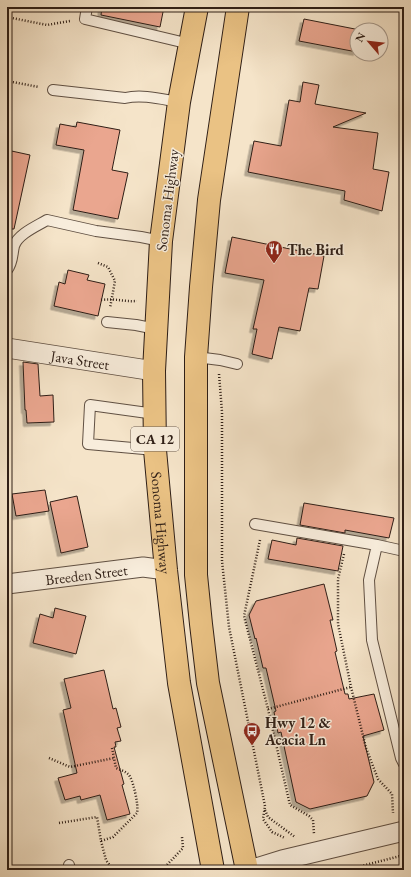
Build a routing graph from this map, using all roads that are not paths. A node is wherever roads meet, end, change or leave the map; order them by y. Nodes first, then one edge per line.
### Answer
1 (87, 7) edge
2 (197, 7) edge
3 (238, 7) edge
4 (190, 44) junction
5 (53, 90) road end
6 (179, 102) junction
7 (161, 241) junction
8 (7, 270) edge
9 (107, 322) road end
10 (156, 329) junction
11 (7, 348) edge
12 (196, 357) junction
13 (237, 364) dead end
14 (154, 371) junction
15 (155, 414) junction
16 (155, 450) junction
17 (259, 525) road end
18 (377, 545) junction
19 (404, 551) edge
20 (166, 570) junction
21 (7, 584) edge
22 (404, 764) edge
23 (399, 832) edge
24 (213, 870) edge
25 (246, 870) edge
26 (250, 870) edge

1 - 4 lane
2 - 4 main road, Sonoma Highway / CA 12
3 - 12 main road, Sonoma Highway / CA 12
4 - 6 main road, Sonoma Highway / CA 12
5 - 6 lane
6 - 7 main road, Sonoma Highway / CA 12
7 - 8 lane
7 - 10 main road, Sonoma Highway / CA 12
9 - 10 lane
10 - 14 main road, Sonoma Highway / CA 12
11 - 14 street, Java Street
12 - 13 lane
12 - 25 main road, Sonoma Highway / CA 12
14 - 15 main road, Sonoma Highway / CA 12
15 - 16 main road, Sonoma Highway / CA 12
15 - 16 lane
16 - 20 main road, Sonoma Highway / CA 12
17 - 18 lane
18 - 19 lane
18 - 22 lane
20 - 21 street, Breeden Street
20 - 24 main road, Sonoma Highway / CA 12
23 - 26 street

